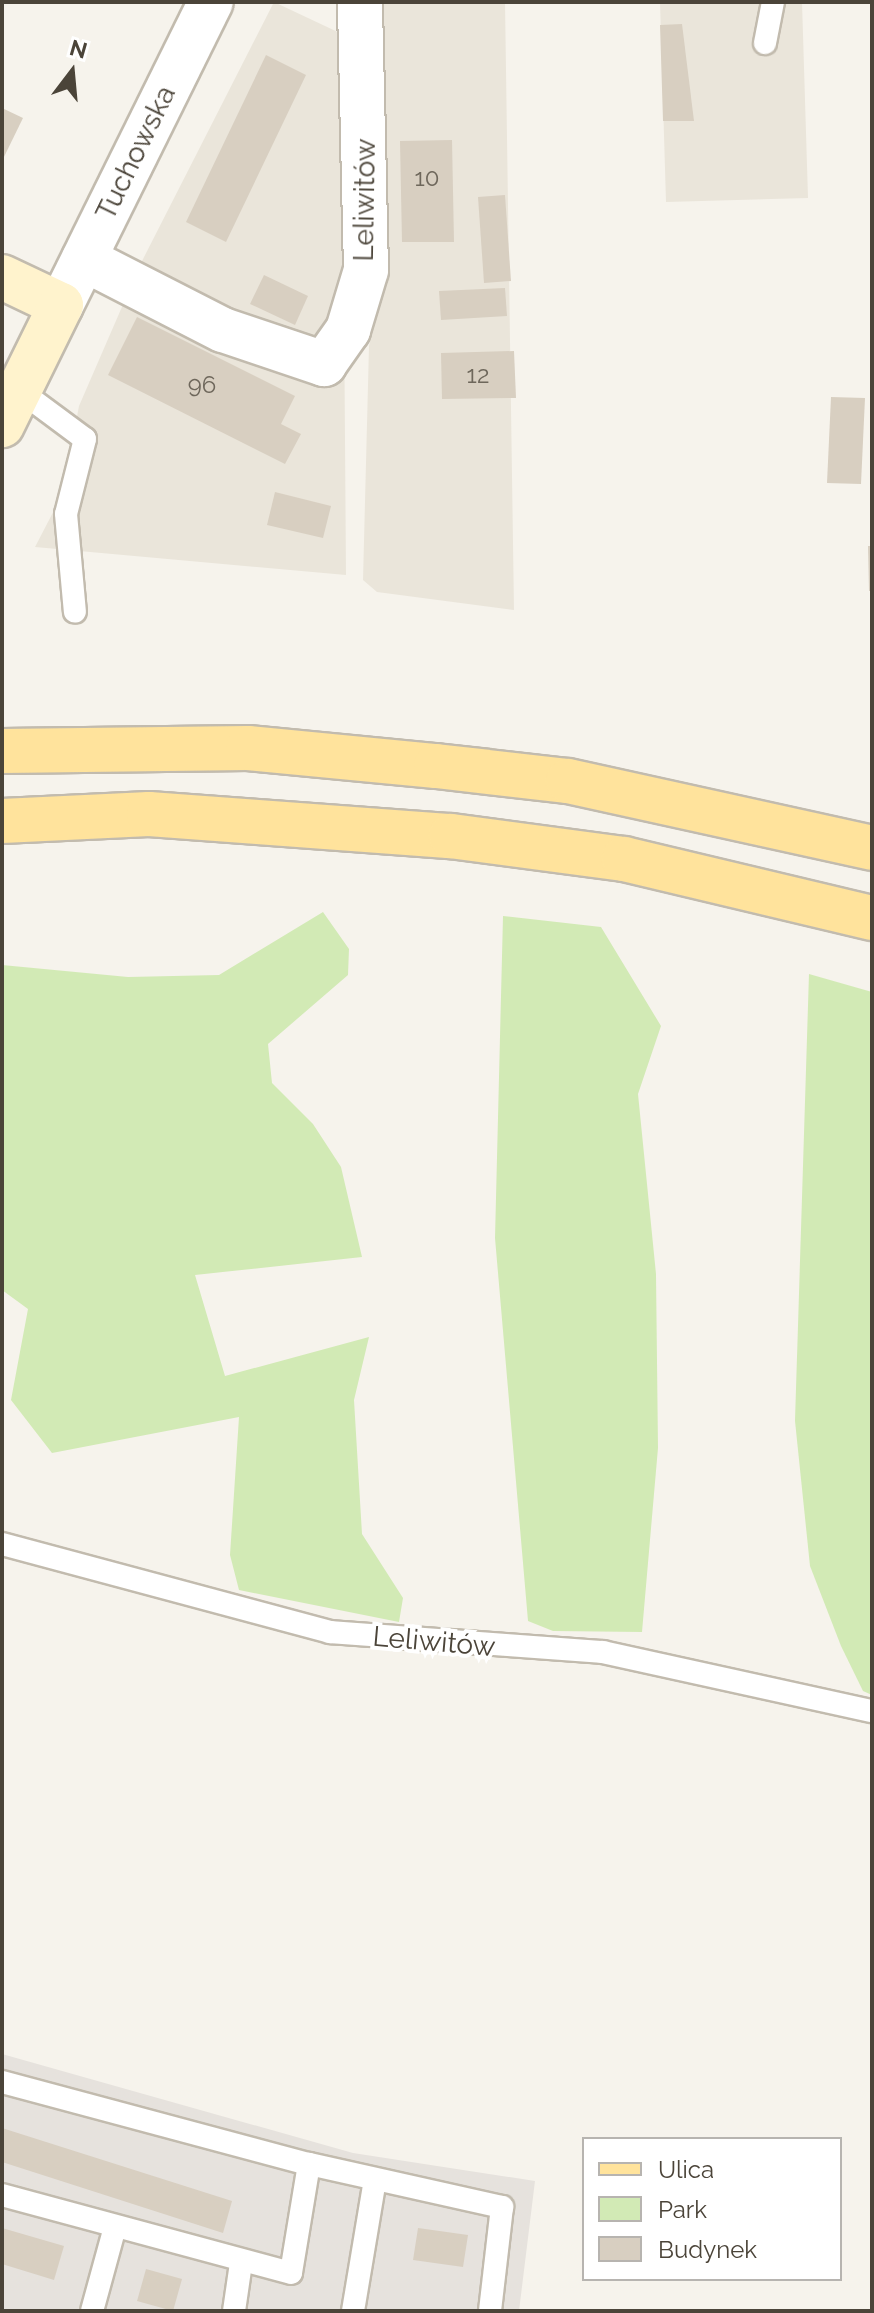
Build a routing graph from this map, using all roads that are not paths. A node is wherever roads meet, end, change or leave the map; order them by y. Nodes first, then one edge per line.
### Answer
1 (211, 2) edge
2 (360, 2) edge
3 (773, 2) edge
4 (765, 43) dead end
5 (84, 259) junction
6 (2, 277) edge
7 (61, 305) junction
8 (10, 408) edge
9 (75, 612) dead end
10 (3, 751) edge
11 (2, 821) edge
12 (872, 848) edge
13 (872, 918) edge
14 (2, 1544) edge
15 (872, 1711) edge
16 (2, 2082) edge
17 (309, 2164) junction
18 (375, 2180) junction
19 (2, 2195) edge
20 (115, 2227) junction
21 (241, 2263) junction
22 (92, 2311) edge
23 (234, 2311) edge
24 (353, 2311) edge
25 (490, 2311) edge

1 - 5 street, Tuchowska
2 - 5 street, Leliwitów
3 - 4 lane
5 - 7 street, Tuchowska
6 - 7 main road
7 - 8 main road, Tuchowska
8 - 9 lane
10 - 12 main road
11 - 13 main road
14 - 15 lane, Leliwitów
16 - 17 lane
17 - 18 lane
17 - 21 lane
18 - 24 lane
18 - 25 lane
19 - 20 lane
20 - 21 lane
20 - 22 lane
21 - 23 lane

